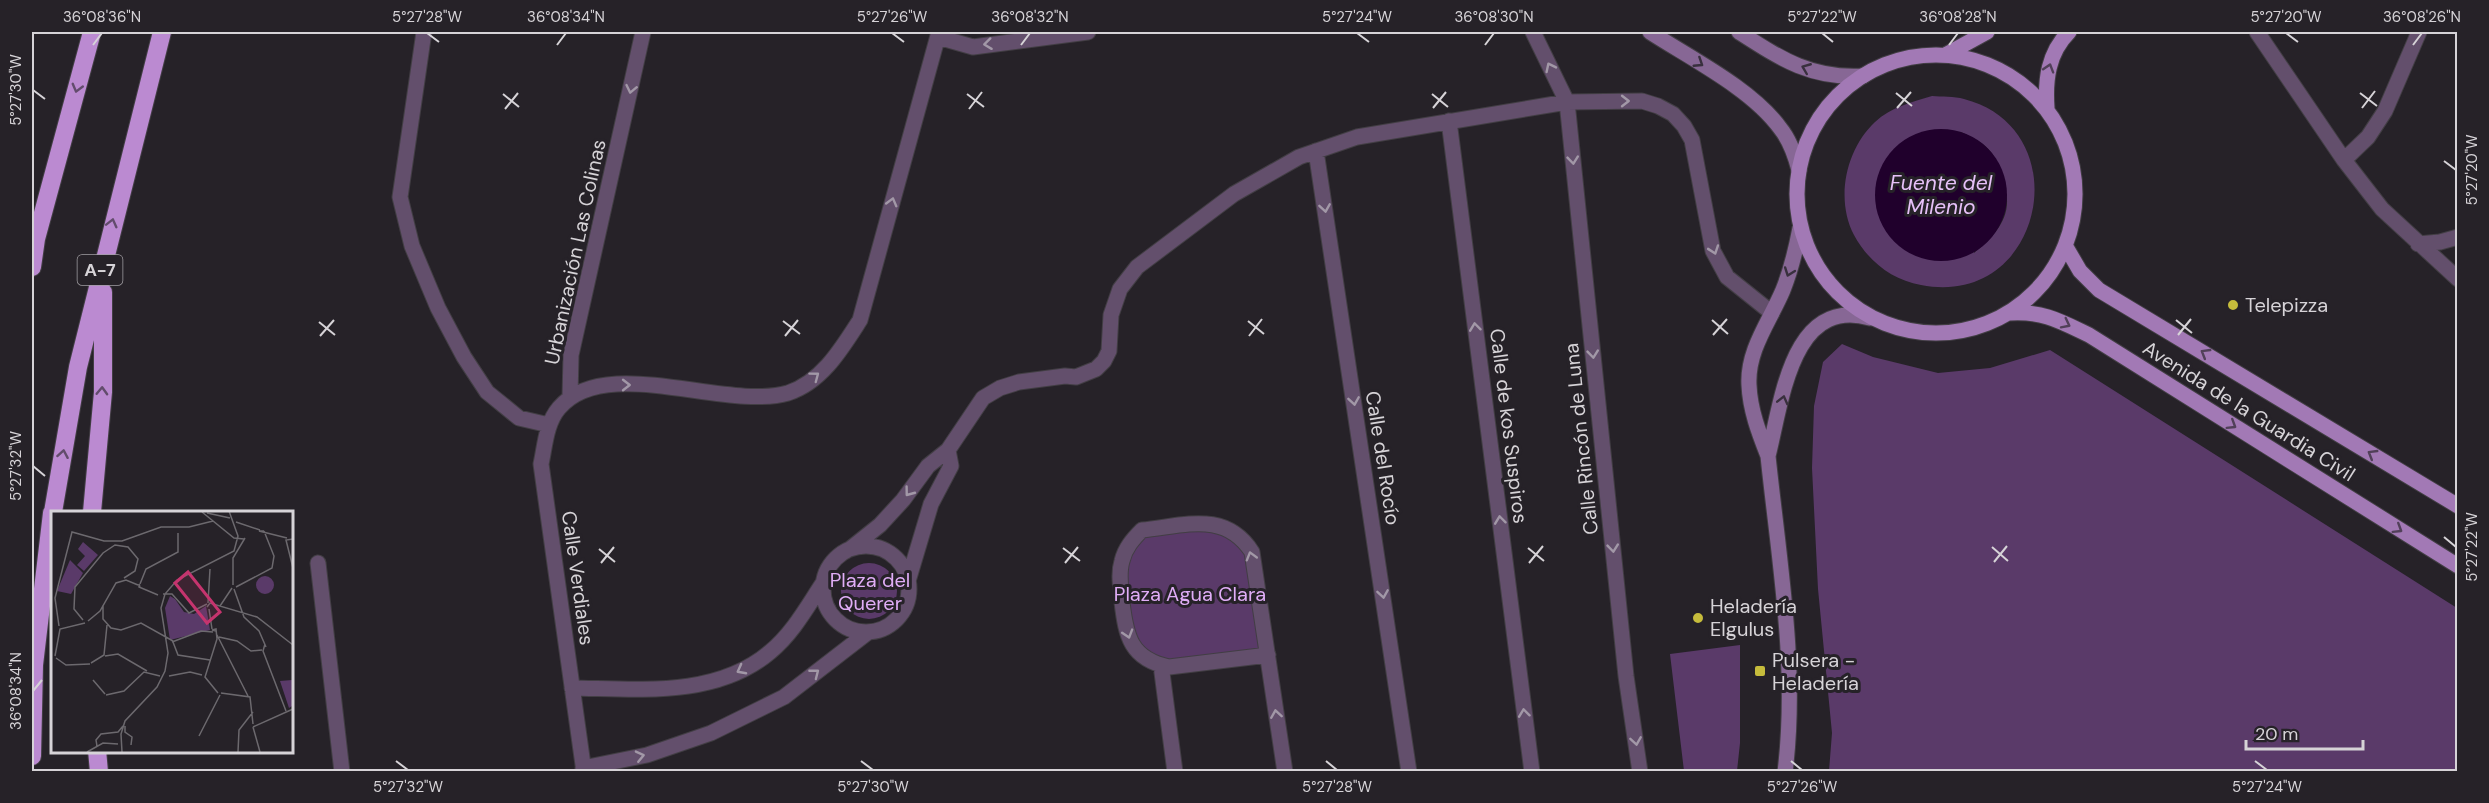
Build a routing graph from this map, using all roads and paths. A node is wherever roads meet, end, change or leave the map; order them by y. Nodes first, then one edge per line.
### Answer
1 (92, 32) edge
2 (162, 32) edge
3 (424, 32) edge
4 (643, 32) edge
5 (1088, 32) edge
6 (1533, 32) edge
7 (1650, 32) edge
8 (1739, 32) edge
9 (1988, 32) edge
10 (2069, 32) edge
11 (2257, 32) edge
12 (2418, 32) edge
13 (939, 34) edge
14 (1963, 38) edge
15 (1947, 54) junction
16 (1863, 76) junction
17 (1567, 102) junction
18 (2047, 108) junction
19 (1449, 121) junction
20 (1316, 150) junction
21 (2344, 160) junction
22 (1799, 170) junction
23 (1800, 228) junction
24 (2457, 237) edge
25 (2418, 244) junction
26 (34, 245) edge
27 (2066, 247) junction
28 (103, 258) junction
29 (32, 267) edge
30 (2457, 279) edge
31 (1772, 313) junction
32 (2010, 313) junction
33 (1870, 318) junction
34 (570, 397) junction
35 (549, 425) junction
36 (948, 450) junction
37 (1768, 456) junction
38 (2457, 506) edge
39 (53, 511) edge
40 (92, 511) edge
41 (51, 529) edge
42 (850, 549) junction
43 (318, 564) dead end
44 (2457, 566) edge
45 (908, 581) junction
46 (823, 583) junction
47 (867, 633) junction
48 (1268, 655) junction
49 (1161, 665) junction
50 (572, 688) junction
51 (97, 752) edge
52 (32, 756) edge
53 (583, 770) edge
54 (99, 771) edge
55 (342, 771) edge
56 (1175, 771) edge
57 (1285, 771) edge
58 (1409, 771) edge
59 (1532, 771) edge
60 (1640, 771) edge
61 (1785, 771) edge

1 -> 26 highway
28 -> 2 highway, A-7
3 - 35 street
4 -> 34 street, Urbanización Las Colinas
5 -> 13 street
17 -> 6 street
7 -> 22 main road
16 -> 8 main road
9 - 14 main road
18 -> 10 main road
11 - 21 street
12 - 21 street
34 -> 13 street
14 - 15 main road
15 - 16 main road
15 - 18 main road
16 - 22 main road
17 - 19 street
17 -> 31 street
17 -> 60 street, Calle Rincón de Luna
18 - 27 main road
19 - 20 street
59 -> 19 street, Calle de kos Suspiros
20 - 36 street
20 -> 58 street, Calle del Rocío
21 - 25 street
22 - 23 main road
23 -> 31 main road
23 - 33 main road
24 - 25 street
25 - 30 street
26 - 29 highway
27 - 32 main road
38 -> 27 main road, Avenida de la Guardia Civil
39 -> 28 highway, A-7
40 -> 28 highway
31 - 37 main road
32 - 33 main road
32 -> 44 main road, Avenida de la Guardia Civil
37 -> 33 main road
34 - 35 street, Calle Verdiales
35 - 50 street, Calle Verdiales
36 -> 42 street
36 - 45 street
37 - 61 main road
41 - 52 highway, A-7
42 - 45 street
42 - 46 street
43 - 55 street
45 - 47 street
46 - 47 street
46 -> 50 street
53 -> 47 street
48 - 49 street
48 -> 49 street
57 -> 48 street
49 - 56 street
50 - 53 street, Calle Verdiales
51 - 54 highway

